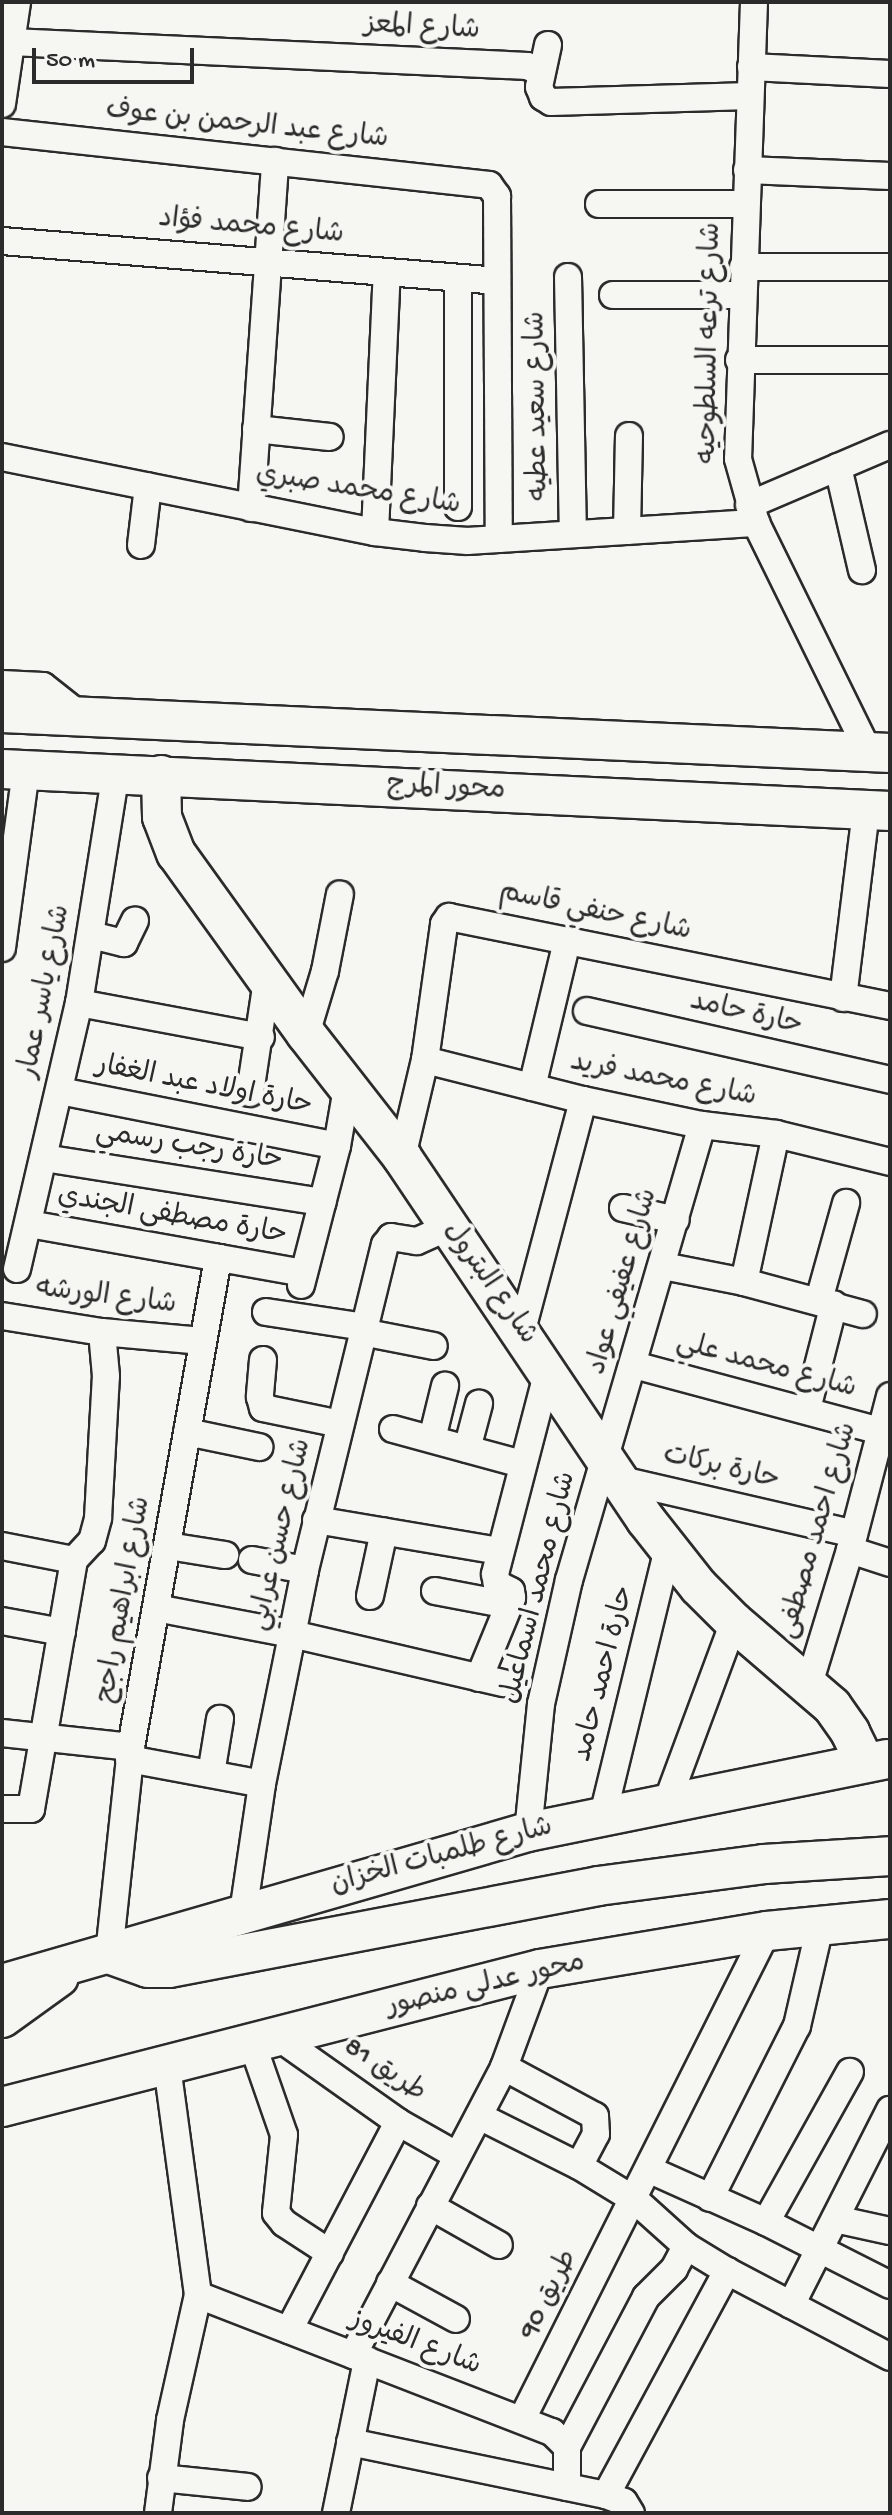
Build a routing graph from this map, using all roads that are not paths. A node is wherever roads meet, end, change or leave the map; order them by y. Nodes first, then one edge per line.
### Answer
1 (17, 2) edge
2 (754, 2) edge
3 (11, 42) junction
4 (548, 45) dead end
5 (751, 67) junction
6 (541, 72) junction
7 (890, 74) edge
8 (750, 96) junction
9 (2, 104) edge
10 (2, 132) edge
11 (275, 161) junction
12 (747, 170) junction
13 (890, 176) edge
14 (599, 204) dead end
15 (746, 204) junction
16 (2, 241) edge
17 (270, 261) junction
18 (743, 267) junction
19 (890, 267) edge
20 (387, 272) junction
21 (568, 277) dead end
22 (458, 278) junction
23 (496, 281) junction
24 (613, 295) dead end
25 (742, 295) junction
26 (739, 360) junction
27 (890, 360) edge
28 (256, 429) junction
29 (629, 436) dead end
30 (330, 437) dead end
31 (890, 445) edge
32 (2, 457) edge
33 (838, 467) junction
34 (148, 486) junction
35 (458, 507) dead end
36 (251, 508) junction
37 (753, 514) junction
38 (627, 531) junction
39 (375, 532) junction
40 (573, 534) junction
41 (499, 539) junction
42 (141, 545) dead end
43 (862, 570) dead end
44 (2, 684) edge
45 (2, 713) edge
46 (81, 716) junction
47 (880, 753) edge
48 (14, 770) edge
49 (116, 773) junction
50 (161, 775) junction
51 (878, 811) edge
52 (340, 894) dead end
53 (135, 920) dead end
54 (91, 935) junction
55 (567, 941) junction
56 (2, 948) edge
57 (267, 981) junction
58 (843, 998) junction
59 (79, 1003) junction
60 (890, 1006) edge
61 (587, 1011) dead end
62 (306, 1034) junction
63 (261, 1037) junction
64 (425, 1060) junction
65 (890, 1080) edge
66 (532, 1087) junction
67 (347, 1088) junction
68 (60, 1091) junction
69 (250, 1093) dead end
70 (583, 1100) junction
71 (702, 1125) junction
72 (776, 1134) junction
73 (337, 1146) junction
74 (402, 1157) junction
75 (44, 1158) junction
76 (890, 1162) edge
77 (323, 1202) junction
78 (846, 1203) dead end
79 (623, 1208) dead end
80 (676, 1220) junction
81 (29, 1224) junction
82 (449, 1227) junction
83 (218, 1258) junction
84 (663, 1266) junction
85 (17, 1269) dead end
86 (744, 1282) junction
87 (826, 1302) junction
88 (266, 1312) dead end
89 (863, 1314) dead end
90 (2, 1316) edge
91 (363, 1329) junction
92 (522, 1330) junction
93 (102, 1332) junction
94 (203, 1341) junction
95 (434, 1346) dead end
96 (263, 1360) dead end
97 (634, 1365) junction
98 (548, 1370) junction
99 (445, 1386) dead end
100 (889, 1401) edge
101 (479, 1404) dead end
102 (807, 1409) junction
103 (340, 1424) junction
104 (393, 1429) dead end
105 (881, 1431) junction
106 (187, 1432) junction
107 (432, 1439) junction
108 (259, 1447) dead end
109 (467, 1449) junction
110 (522, 1464) junction
111 (614, 1468) junction
112 (316, 1520) junction
113 (384, 1531) junction
114 (852, 1542) junction
115 (2, 1546) edge
116 (168, 1546) junction
117 (668, 1548) junction
118 (499, 1551) junction
119 (225, 1555) dead end
120 (74, 1560) junction
121 (252, 1560) dead end
122 (890, 1563) edge
123 (305, 1570) junction
124 (435, 1591) dead end
125 (370, 1596) dead end
126 (509, 1605) junction
127 (156, 1608) junction
128 (2, 1621) edge
129 (734, 1622) junction
130 (62, 1632) junction
131 (292, 1634) junction
132 (809, 1684) junction
133 (220, 1719) dead end
134 (2, 1733) edge
135 (46, 1737) junction
136 (130, 1753) junction
137 (884, 1759) edge
138 (211, 1774) junction
139 (262, 1784) junction
140 (667, 1802) junction
141 (2, 1809) edge
142 (603, 1815) junction
143 (528, 1832) junction
144 (890, 1856) edge
145 (243, 1913) junction
146 (890, 1919) edge
147 (820, 1926) junction
148 (767, 1931) junction
149 (91, 1959) junction
150 (540, 1969) junction
151 (2, 1984) edge
152 (2, 2018) edge
153 (265, 2040) junction
154 (167, 2065) junction
155 (504, 2067) junction
156 (850, 2072) dead end
157 (2, 2079) edge
158 (87, 2084) junction
159 (2, 2107) edge
160 (890, 2110) edge
161 (479, 2116) junction
162 (398, 2122) junction
163 (456, 2155) junction
164 (579, 2166) junction
165 (650, 2170) junction
166 (710, 2198) junction
167 (635, 2200) junction
168 (430, 2206) junction
169 (835, 2219) junction
170 (766, 2222) junction
171 (890, 2231) edge
172 (499, 2245) dead end
173 (686, 2246) junction
174 (819, 2249) junction
175 (330, 2253) junction
176 (727, 2271) junction
177 (390, 2283) junction
178 (890, 2285) edge
179 (198, 2295) junction
180 (791, 2305) junction
181 (456, 2319) dead end
182 (289, 2330) junction
183 (360, 2357) junction
184 (890, 2357) edge
185 (522, 2419) junction
186 (350, 2442) junction
187 (567, 2447) junction
188 (161, 2478) junction
189 (248, 2487) dead end
190 (567, 2487) junction
191 (606, 2495) junction
192 (158, 2513) edge
193 (336, 2513) edge
194 (631, 2513) edge

1 - 3 street
2 - 5 street, شارع ترعه السلطوحيه
3 - 6 street, شارع المعز
3 - 9 street
4 - 6 street
5 - 7 street
5 - 8 street, شارع ترعه السلطوحيه
6 - 8 street
8 - 12 street, شارع ترعه السلطوحيه
10 - 11 street, شارع عبد الرحمن بن عوف
11 - 17 street
11 - 23 street, شارع عبد الرحمن بن عوف
12 - 13 street
12 - 15 street, شارع ترعه السلطوحيه
14 - 15 street
15 - 18 street, شارع ترعه السلطوحيه
16 - 17 street, شارع محمد فؤاد
17 - 20 street, شارع محمد فؤاد
17 - 28 street
18 - 19 street
18 - 25 street, شارع ترعه السلطوحيه
20 - 22 street, شارع محمد فؤاد
20 - 39 street
21 - 40 street, شارع سعيد عطيه
22 - 23 street, شارع محمد فؤاد
22 - 35 street
23 - 41 street
24 - 25 street
25 - 26 street, شارع ترعه السلطوحيه
26 - 27 street
26 - 37 street, شارع ترعه السلطوحيه
28 - 30 street
28 - 36 street
29 - 38 street
31 - 33 street, شارع محمد صبري
32 - 34 street, شارع محمد صبري
33 - 37 street, شارع محمد صبري
33 - 43 street
34 - 36 street, شارع محمد صبري
34 - 42 street
36 - 39 street, شارع محمد صبري
37 - 38 street, شارع محمد صبري
37 - 47 street, شارع ترعه السلطوحيه
38 - 40 street, شارع محمد صبري
39 - 41 street, شارع محمد صبري
40 - 41 street, شارع محمد صبري
44 - 46 street
45 - 46 main road, محور المرج
46 - 47 main road, محور المرج
48 - 49 main road, محور المرج
48 - 56 street
49 - 50 main road, محور المرج
49 - 54 street, شارع ياسر عمار
50 - 51 main road, محور المرج
50 - 57 main road, شارع البترول
51 - 58 street
52 - 62 street
53 - 54 street
54 - 59 street, شارع ياسر عمار
55 - 58 street, شارع حنفي قاسم
55 - 64 street, شارع حنفي قاسم
55 - 66 street
57 - 62 main road, شارع البترول
57 - 63 street
58 - 60 street, شارع حنفي قاسم
59 - 63 street
59 - 68 street, شارع ياسر عمار
61 - 65 street, حارة حامد
62 - 67 main road, شارع البترول
63 - 69 street
64 - 66 street, شارع محمد فريد
64 - 74 street
66 - 70 street, شارع محمد فريد
67 - 73 street
67 - 74 main road, شارع البترول
68 - 73 street, حارة اولاد عبد الغفار
68 - 75 street, شارع ياسر عمار
70 - 71 street, شارع محمد فريد
70 - 92 street
71 - 72 street, شارع محمد فريد
71 - 80 street, شارع عفيفي عواد
72 - 76 street, شارع محمد فريد
72 - 86 street
73 - 77 street
74 - 82 main road, شارع البترول
75 - 77 street, حارة رجب رسمي
75 - 81 street, شارع ياسر عمار
77 - 83 street, حارة مصطفى الجندي
78 - 87 street
79 - 80 street
80 - 84 street, شارع عفيفي عواد
81 - 83 street, حارة مصطفى الجندي
81 - 85 street, شارع ياسر عمار
82 - 91 street, شارع حسن عرابي
82 - 92 main road, شارع البترول
83 - 94 street, شارع ابراهيم راجح
84 - 86 street
84 - 97 street, شارع عفيفي عواد
86 - 87 street
87 - 89 street
87 - 102 street
88 - 91 street
90 - 93 street, شارع الورشه
91 - 95 street
91 - 103 street, شارع حسن عرابي
92 - 98 main road, شارع البترول
93 - 94 street, شارع الورشه
93 - 120 street
94 - 106 street, شارع ابراهيم راجح
96 - 103 street
97 - 102 street, شارع محمد علي
97 - 111 street, شارع عفيفي عواد
98 - 110 street
98 - 111 main road, شارع البترول
99 - 107 street
100 - 105 street, شارع احمد مصطفى
101 - 109 street
102 - 105 street, شارع محمد علي
103 - 112 street, شارع حسن عرابي
104 - 107 street
105 - 114 street, شارع احمد مصطفى
106 - 108 street
106 - 116 street, شارع ابراهيم راجح
107 - 109 street
109 - 110 street
110 - 118 street
111 - 114 street, حارة بركات
111 - 117 main road, شارع البترول
111 - 143 street, شارع محمد اسماعيل
112 - 113 street
112 - 123 street, شارع حسن عرابي
113 - 118 street
113 - 125 street
114 - 122 street, حارة بركات
114 - 132 street, شارع احمد مصطفى
115 - 120 street
116 - 119 street
116 - 127 street, شارع ابراهيم راجح
117 - 129 main road, شارع البترول
117 - 142 street, حارة احمد حامد
118 - 126 street
120 - 130 street
121 - 123 street
123 - 131 street, شارع حسن عرابي
124 - 126 street
126 - 131 street
127 - 131 street
127 - 136 street, شارع ابراهيم راجح
128 - 130 street
129 - 132 main road, شارع البترول
129 - 140 street
130 - 135 street
131 - 139 street, شارع حسن عرابي
132 - 137 main road, شارع البترول
133 - 138 street
134 - 135 street
135 - 136 street
135 - 141 street
136 - 138 street
136 - 149 street, شارع ابراهيم راجح
137 - 140 main road, شارع طلمبات الخزان
138 - 139 street
139 - 145 street, شارع حسن عرابي
140 - 142 main road, شارع طلمبات الخزان
142 - 143 main road, شارع طلمبات الخزان
143 - 145 main road, شارع طلمبات الخزان
144 - 149 main road
145 - 149 main road, شارع طلمبات الخزان
146 - 147 main road, محور عدلى منصور
147 - 148 main road, محور عدلى منصور
147 - 166 street
148 - 150 main road, محور عدلى منصور
148 - 165 street, طريق 90
149 - 151 main road, شارع طلمبات الخزان
149 - 152 main road
150 - 153 main road, محور عدلى منصور
150 - 155 street
153 - 154 main road, محور عدلى منصور
153 - 162 street, طريق 81
153 - 175 street
154 - 158 main road, محور عدلى منصور
154 - 179 street
155 - 161 street
155 - 164 street
156 - 170 street
157 - 158 main road
158 - 159 main road
160 - 169 street
161 - 163 street
161 - 164 street
162 - 163 street, طريق 81
162 - 175 street
163 - 168 street
164 - 167 street
165 - 166 street
165 - 167 street, طريق 90
166 - 170 street
167 - 173 street
167 - 185 street, طريق 90
168 - 172 street
168 - 177 street
169 - 171 street
169 - 174 street
170 - 174 street
173 - 176 street
173 - 187 street
174 - 178 street
174 - 180 street
175 - 182 street
176 - 180 street
176 - 191 street
177 - 181 street
177 - 183 street
179 - 182 street, شارع الفيروز
179 - 188 street
180 - 184 street
182 - 183 street, شارع الفيروز
183 - 185 street, شارع الفيروز
183 - 186 street
185 - 187 street, شارع الفيروز
186 - 190 street
186 - 193 street
187 - 190 street
188 - 189 street
188 - 192 street
190 - 191 street
191 - 194 street

